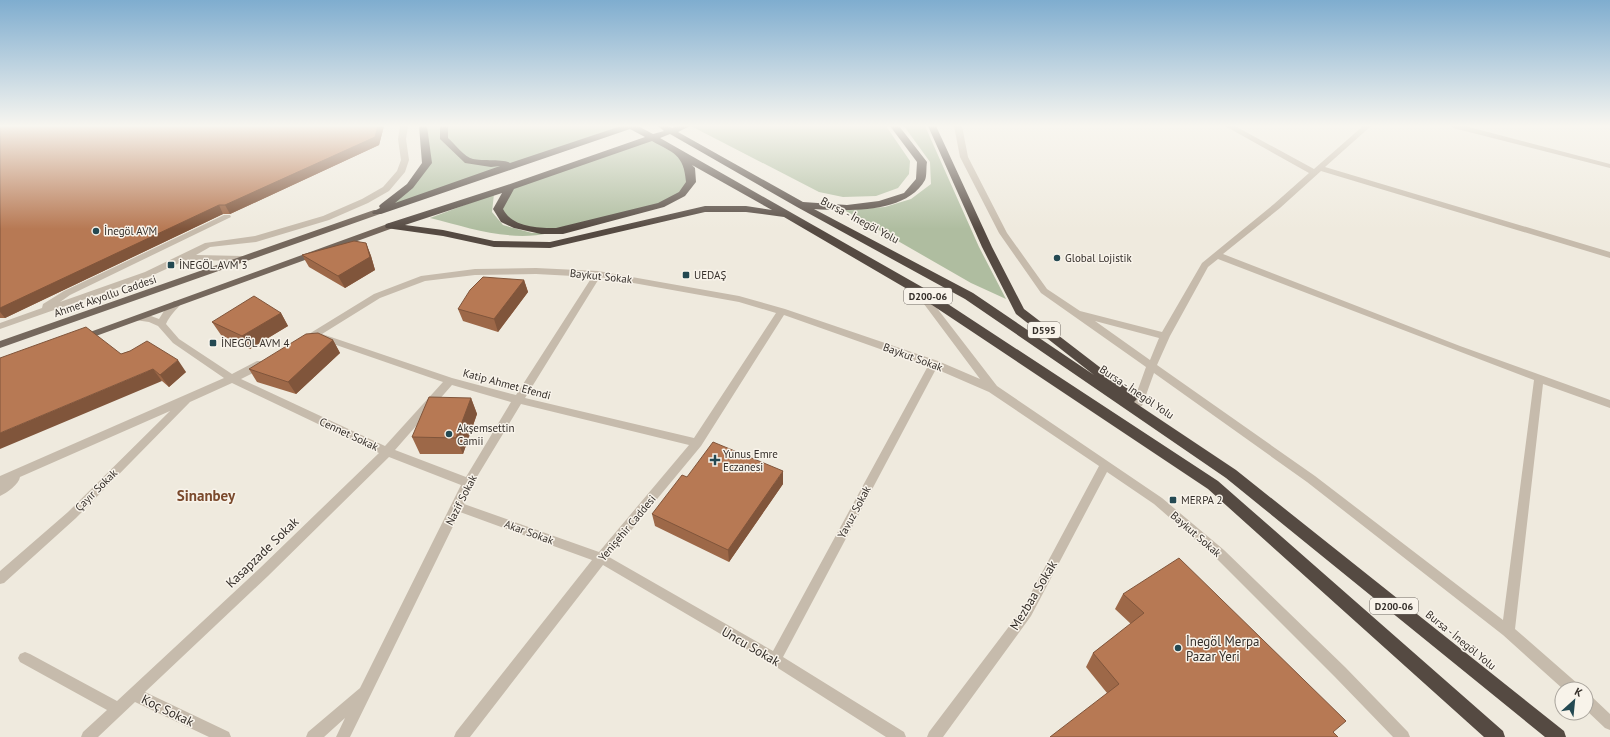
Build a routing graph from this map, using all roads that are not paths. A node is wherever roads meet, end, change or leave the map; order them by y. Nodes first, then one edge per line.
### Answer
1 (405, 160) edge
2 (427, 160) edge
3 (467, 160) edge
4 (523, 160) edge
5 (589, 160) edge
6 (685, 160) edge
7 (692, 160) edge
8 (722, 160) edge
9 (921, 160) edge
10 (948, 160) edge
11 (966, 160) edge
12 (1299, 160) edge
13 (1329, 160) edge
14 (1588, 160) edge
15 (518, 162) junction
16 (1610, 166) edge
17 (1318, 170) junction
18 (510, 187) junction
19 (800, 205) junction
20 (377, 212) junction
21 (792, 216) junction
22 (227, 217) dead end
23 (390, 226) junction
24 (200, 230) junction
25 (203, 246) junction
26 (1216, 255) junction
27 (1610, 255) edge
28 (144, 256) junction
29 (185, 258) junction
30 (243, 259) junction
31 (158, 270) junction
32 (598, 274) junction
33 (918, 290) junction
34 (177, 303) junction
35 (782, 311) junction
36 (1077, 313) junction
37 (27, 317) junction
38 (138, 318) junction
39 (161, 324) junction
40 (0, 326) edge
41 (315, 335) junction
42 (1165, 336) junction
43 (73, 342) edge
44 (301, 343) edge
45 (0, 345) edge
46 (274, 357) edge
47 (934, 364) junction
48 (1152, 366) junction
49 (1539, 378) junction
50 (232, 379) junction
51 (450, 381) junction
52 (993, 389) junction
53 (189, 398) junction
54 (518, 400) junction
55 (1138, 403) junction
56 (1610, 404) edge
57 (697, 443) junction
58 (386, 452) junction
59 (1105, 465) junction
60 (26, 469) junction
61 (1231, 474) junction
62 (0, 481) edge
63 (468, 483) junction
64 (0, 491) edge
65 (457, 506) junction
66 (601, 558) junction
67 (0, 579) edge
68 (1508, 631) junction
69 (25, 658) dead end
70 (775, 660) junction
71 (1564, 681) edge
72 (367, 690) junction
73 (134, 694) junction
74 (1594, 708) edge
75 (118, 709) junction
76 (1610, 722) edge
77 (88, 737) edge
78 (224, 737) edge
79 (313, 737) edge
80 (343, 737) edge
81 (460, 737) edge
82 (899, 737) edge
83 (934, 737) edge
84 (1403, 737) edge
85 (1497, 737) edge
86 (1558, 737) edge

1 - 25 street
2 - 20 highway
3 - 15 highway
4 - 15 highway
5 - 18 highway
6 - 18 highway
7 - 21 highway, D200-06
8 - 19 highway, Bursa - İnegöl Yolu / D200-06
9 - 19 highway
10 - 55 highway, D595
11 - 36 street
12 - 17 street
13 - 17 street
14 - 16 street
15 - 20 highway
17 - 26 street
17 - 27 street
18 - 23 highway
19 - 61 highway, Bursa - İnegöl Yolu / D200-06
20 - 30 main road, Ahmet Akyollu Caddesi
21 - 23 highway
21 - 33 highway, D200-06
22 - 24 street
23 - 34 main road
24 - 25 street
24 - 28 street
25 - 29 street
26 - 42 street
26 - 49 street
28 - 31 street
28 - 37 street
29 - 30 street
29 - 31 street
30 - 45 main road, Ahmet Akyollu Caddesi
31 - 37 street
32 - 35 street, Baykut Sokak
32 - 41 street, Baykut Sokak
32 - 54 street, Nazif Sokak
33 - 52 street
33 - 85 highway, D200-06
34 - 38 main road
34 - 39 street
35 - 47 street, Baykut Sokak
35 - 57 street, Yenişehir Caddesi
36 - 42 street
36 - 48 street
37 - 40 street
38 - 39 street
38 - 43 main road
39 - 50 street, Cennet Sokak
41 - 44 street, Baykut Sokak
41 - 51 street, Katip Ahmet Efendi
42 - 48 street
46 - 50 street
47 - 52 street, Baykut Sokak
47 - 70 street, Yavuz Sokak
48 - 55 street
48 - 68 street
49 - 56 street
49 - 68 street
50 - 53 street
50 - 58 street, Cennet Sokak
51 - 54 street, Katip Ahmet Efendi
51 - 58 street, Kasapzade Sokak
52 - 59 street, Baykut Sokak
53 - 60 street
53 - 67 street, Çayır Sokak
54 - 57 street, Katip Ahmet Efendi
54 - 63 street, Nazif Sokak
55 - 61 highway, D595
57 - 66 street, Yenişehir Caddesi
58 - 63 street, Cennet Sokak
58 - 73 street, Kasapzade Sokak
59 - 83 street, Mezbaa Sokak
59 - 84 street, Baykut Sokak
60 - 62 street
60 - 64 street
61 - 86 highway, Bursa - İnegöl Yolu / D200-06
63 - 65 street, Nazif Sokak
65 - 66 street, Akar Sokak
65 - 72 street, Nazif Sokak
66 - 70 street, Uncu Sokak
66 - 81 street, Yenişehir Caddesi
68 - 71 street
69 - 75 street
70 - 82 street, Uncu Sokak
72 - 79 street
72 - 80 street, Nazif Sokak
73 - 75 street, Kasapzade Sokak
73 - 78 street, Koç Sokak
74 - 76 street
75 - 77 street, Kasapzade Sokak

